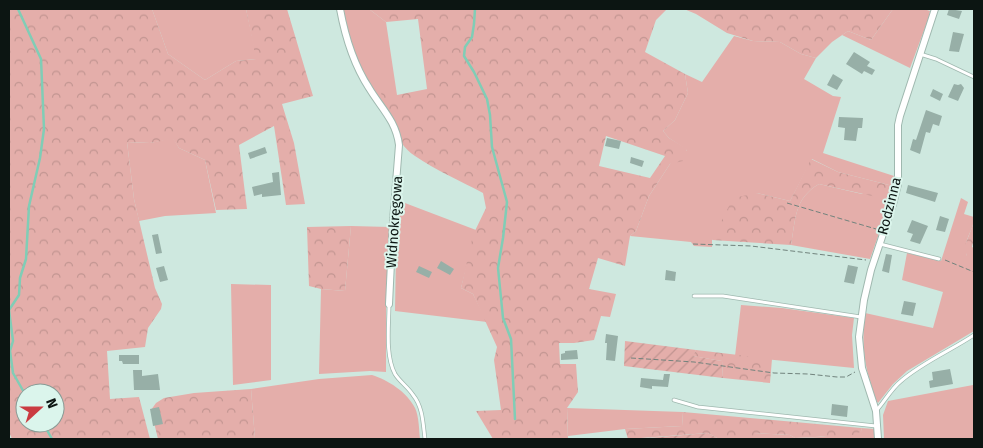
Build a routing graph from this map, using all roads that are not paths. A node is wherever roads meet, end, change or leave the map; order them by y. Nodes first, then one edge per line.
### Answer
1 (340, 9) edge
2 (935, 9) edge
3 (919, 54) junction
4 (974, 77) edge
5 (880, 244) junction
6 (939, 259) road end
7 (694, 296) dead end
8 (389, 304) joint
9 (861, 317) junction
10 (974, 335) edge
11 (674, 400) dead end
12 (876, 408) junction
13 (878, 426) junction
14 (425, 439) edge
15 (878, 439) edge

1 - 8 street, Widnokręgowa
2 - 3 street, Rodzinna
3 - 4 lane
3 - 5 street, Rodzinna
5 - 6 lane
5 - 9 street, Rodzinna
7 - 9 lane
8 - 14 lane, Widnokręgowa
9 - 12 street, Rodzinna
10 - 12 lane
11 - 13 lane
12 - 13 street, Rodzinna
13 - 15 street, Rodzinna

